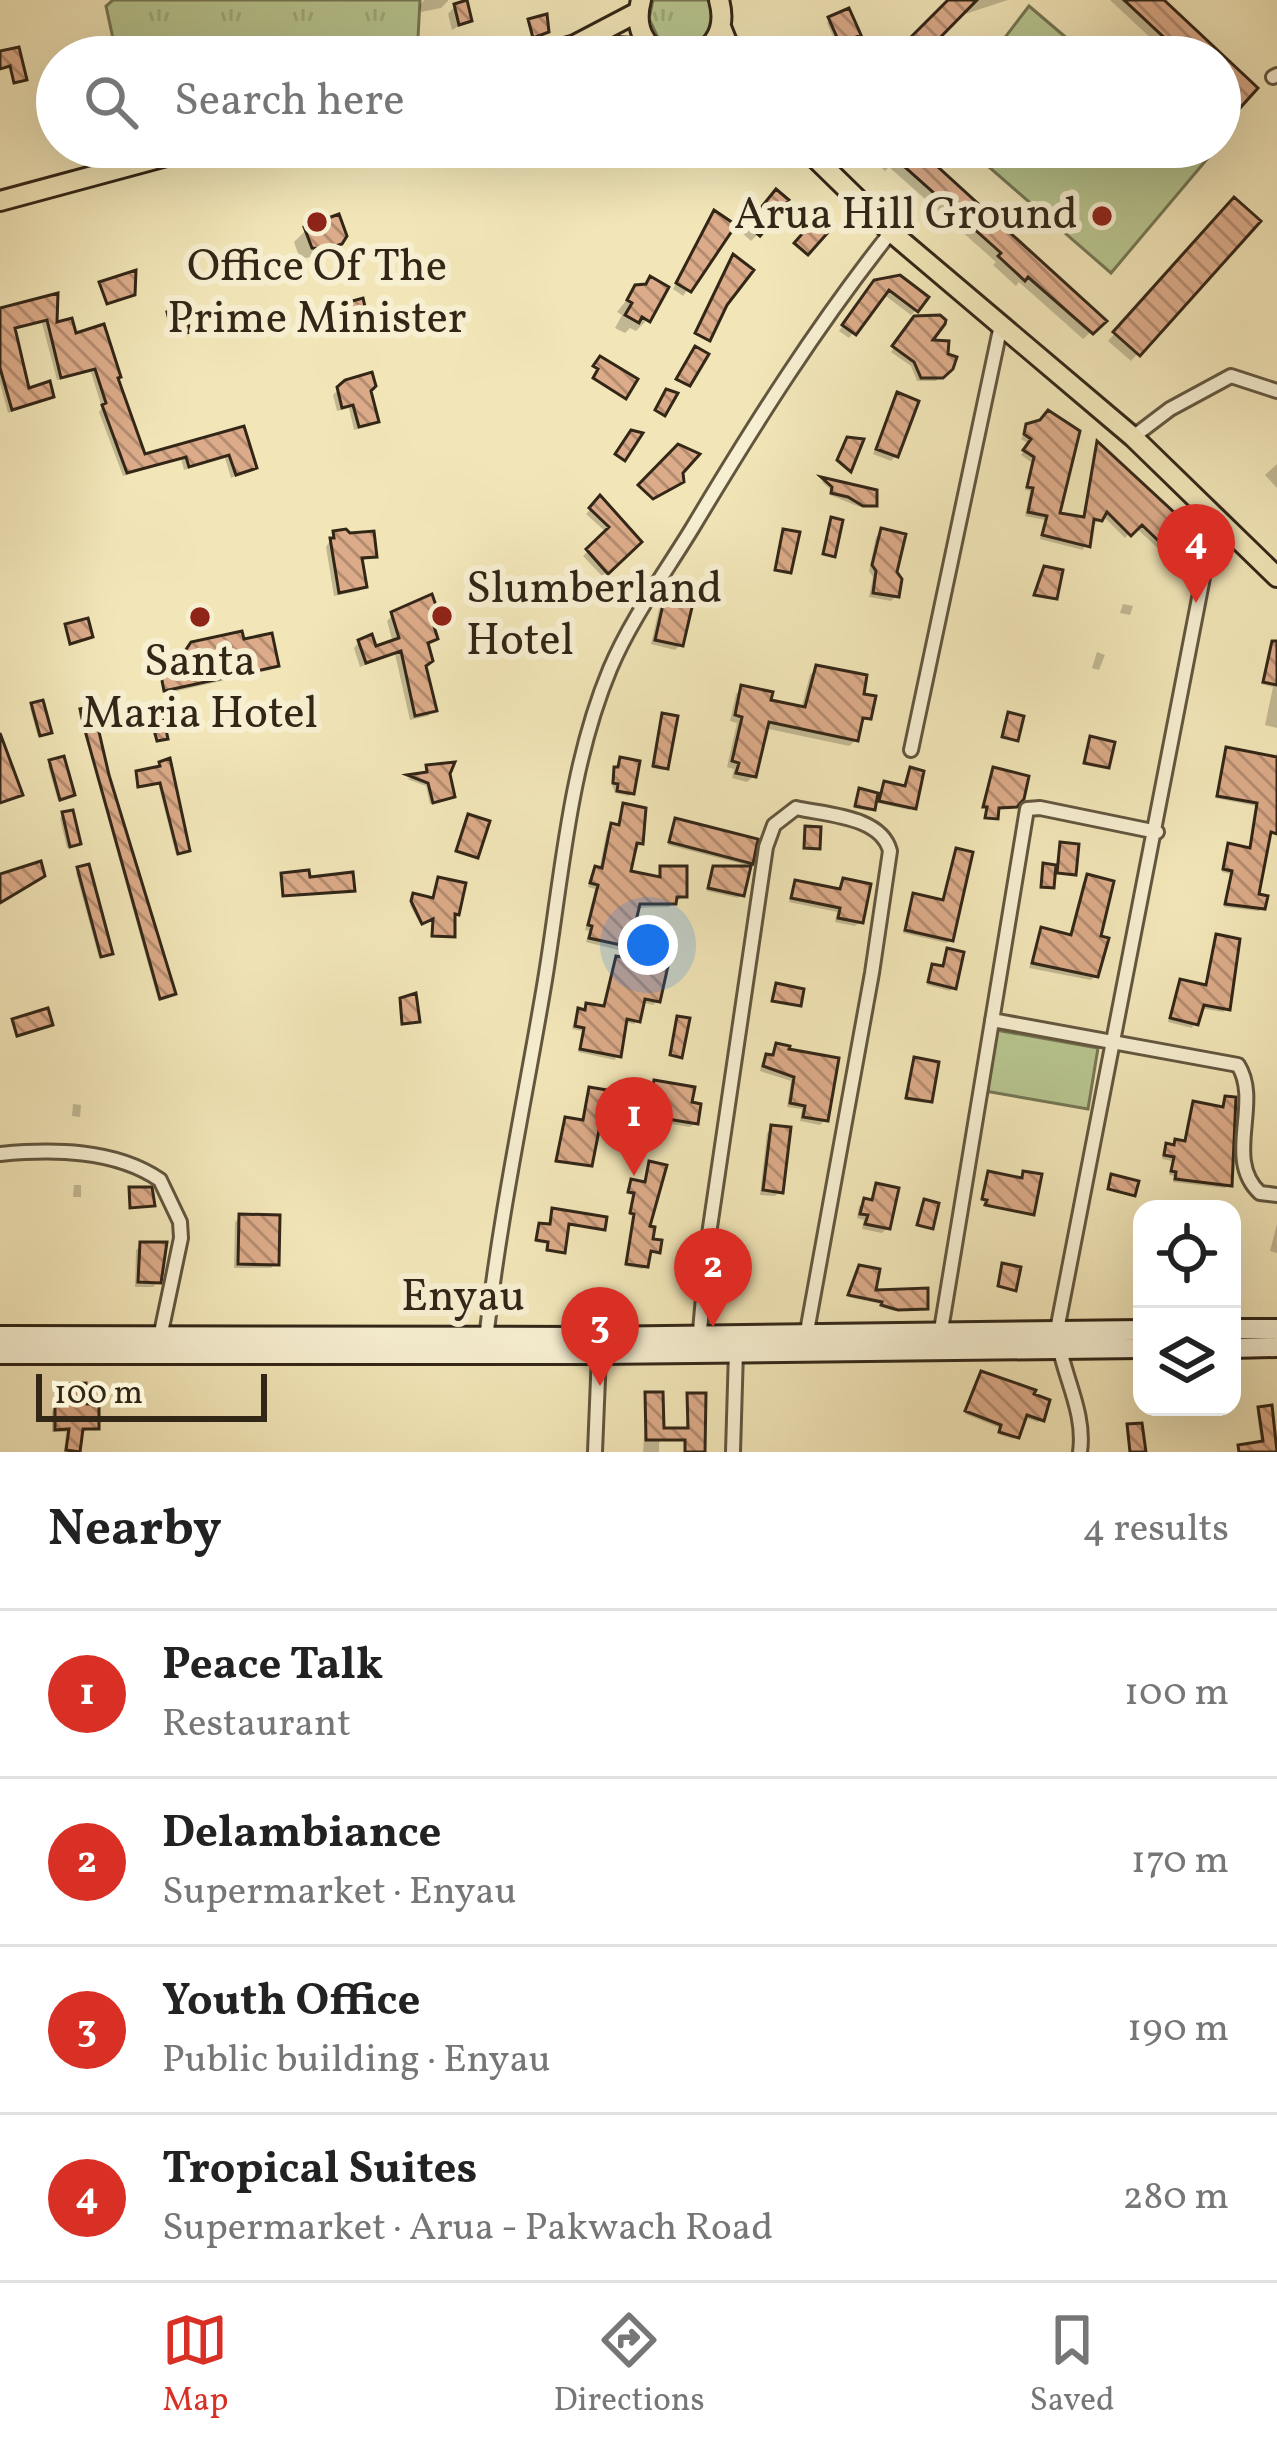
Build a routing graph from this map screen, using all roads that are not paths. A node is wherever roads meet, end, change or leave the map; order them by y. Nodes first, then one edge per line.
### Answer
1 (719, 0) edge
2 (639, 6) edge
3 (722, 27) junction
4 (590, 36) edge
5 (644, 36) edge
6 (717, 36) edge
7 (725, 36) edge
8 (121, 168) edge
9 (825, 168) edge
10 (0, 200) edge
11 (891, 232) junction
12 (1001, 325) junction
13 (1277, 391) edge
14 (1133, 437) junction
15 (1223, 520) junction
16 (1277, 578) edge
17 (911, 750) dead end
18 (1157, 832) junction
19 (992, 1019) junction
20 (1114, 1042) junction
21 (0, 1154) edge
22 (1277, 1195) edge
23 (1241, 1329) edge
24 (1277, 1329) edge
25 (1133, 1331) edge
26 (0, 1336) edge
27 (1058, 1339) junction
28 (940, 1340) junction
29 (806, 1342) junction
30 (699, 1343) junction
31 (159, 1345) junction
32 (486, 1345) junction
33 (1133, 1347) edge
34 (1241, 1348) edge
35 (1277, 1348) edge
36 (736, 1351) junction
37 (0, 1354) edge
38 (599, 1354) junction
39 (596, 1452) edge
40 (733, 1452) edge
41 (1080, 1452) edge

1 - 3 main road
2 - 4 main road
2 - 5 main road
3 - 6 main road
3 - 7 main road
8 - 10 main road
9 - 11 main road
11 - 12 main road
11 - 32 street
12 - 14 main road
12 - 17 street
13 - 14 street
14 - 15 main road
15 - 16 main road
15 - 18 street
18 - 19 street
18 - 20 street
19 - 20 street
19 - 28 street
20 - 22 street
20 - 27 street
21 - 31 street
23 - 24 street
25 - 27 street, Enyau
26 - 31 street, Enyau
27 - 28 street, Enyau
27 - 33 street, Enyau
27 - 41 street
28 - 29 street, Enyau
29 - 30 street, Enyau
29 - 30 street
29 - 36 street, Enyau
30 - 32 street, Enyau
30 - 36 street, Enyau
30 - 38 street, Enyau
31 - 32 street, Enyau
31 - 37 street, Enyau
32 - 38 street, Enyau
34 - 35 street
36 - 40 street
38 - 39 street

